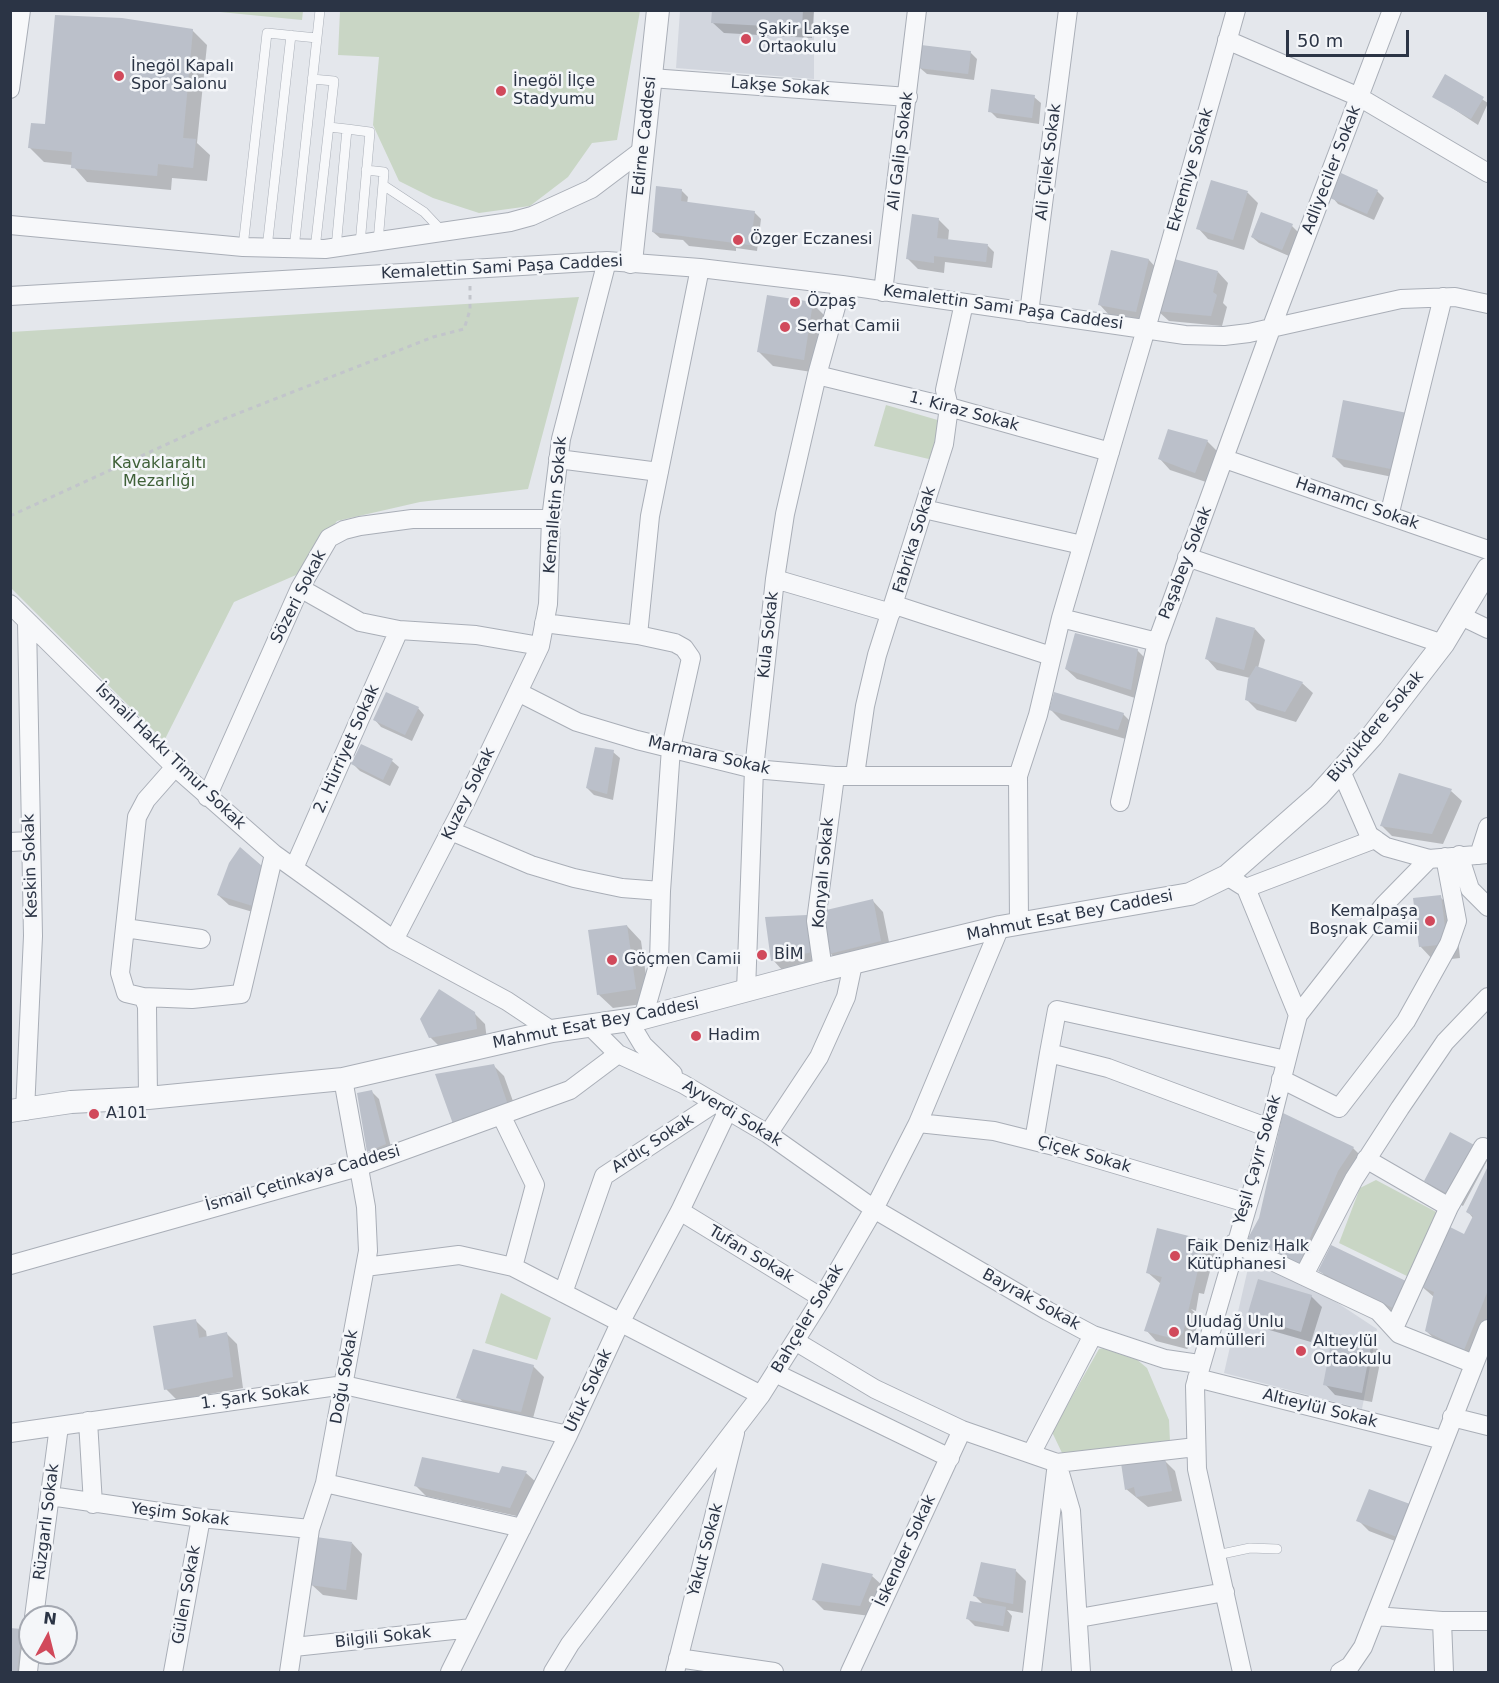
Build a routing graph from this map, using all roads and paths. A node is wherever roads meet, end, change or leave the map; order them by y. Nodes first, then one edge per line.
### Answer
1 (21, 10) edge
2 (320, 10) edge
3 (658, 10) edge
4 (917, 10) edge
5 (1068, 10) edge
6 (1236, 10) edge
7 (1392, 10) edge
8 (291, 35) junction
9 (317, 38) junction
10 (1227, 40) junction
11 (651, 78) junction
12 (312, 79) junction
13 (10, 88) edge
14 (908, 97) junction
15 (1359, 97) junction
16 (329, 127) junction
17 (347, 129) junction
18 (644, 149) junction
19 (366, 170) junction
20 (1488, 173) edge
21 (383, 184) junction
22 (10, 225) edge
23 (443, 232) junction
24 (369, 243) junction
25 (243, 247) junction
26 (267, 248) junction
27 (336, 248) junction
28 (294, 249) junction
29 (315, 249) junction
30 (607, 261) junction
31 (631, 262) junction
32 (470, 268) junction
33 (700, 268) junction
34 (842, 285) junction
35 (883, 292) junction
36 (10, 296) edge
37 (1443, 297) junction
38 (964, 303) junction
39 (1488, 304) edge
40 (1029, 313) junction
41 (1146, 329) junction
42 (1271, 329) junction
43 (817, 375) junction
44 (949, 407) junction
45 (1110, 452) junction
46 (558, 459) junction
47 (1225, 459) junction
48 (659, 472) junction
49 (924, 509) junction
50 (10, 516) edge
51 (1389, 516) junction
52 (551, 519) junction
53 (1082, 545) junction
54 (1488, 550) edge
55 (1187, 557) junction
56 (1488, 569) edge
57 (775, 579) junction
58 (300, 588) junction
59 (10, 604) edge
60 (893, 609) junction
61 (1459, 615) junction
62 (1061, 618) junction
63 (27, 622) junction
64 (544, 623) junction
65 (1488, 629) edge
66 (399, 630) junction
67 (638, 635) junction
68 (1157, 642) junction
69 (1443, 644) junction
70 (540, 646) junction
71 (1051, 656) junction
72 (518, 692) junction
73 (671, 748) junction
74 (175, 767) junction
75 (754, 769) junction
76 (1341, 771) junction
77 (855, 775) junction
78 (1018, 776) junction
79 (835, 777) junction
80 (207, 797) junction
81 (1120, 802) dead end
82 (1488, 827) edge
83 (451, 831) junction
84 (1375, 839) junction
85 (29, 841) junction
86 (10, 842) edge
87 (274, 854) junction
88 (1484, 855) edge
89 (1445, 857) junction
90 (294, 868) junction
91 (1237, 876) junction
92 (661, 891) junction
93 (1488, 907) edge
94 (1009, 925) junction
95 (125, 928) junction
96 (201, 939) dead end
97 (394, 940) junction
98 (853, 964) junction
99 (823, 970) junction
100 (746, 991) junction
101 (143, 997) junction
102 (1488, 997) edge
103 (1298, 1015) junction
104 (636, 1019) junction
105 (589, 1024) junction
106 (552, 1031) junction
107 (1049, 1053) junction
108 (618, 1054) junction
109 (1286, 1060) junction
110 (343, 1079) junction
111 (1281, 1079) junction
112 (683, 1084) junction
113 (148, 1098) junction
114 (722, 1106) junction
115 (18, 1111) edge
116 (501, 1115) junction
117 (918, 1123) junction
118 (1269, 1128) junction
119 (768, 1134) junction
120 (1034, 1141) junction
121 (1487, 1145) edge
122 (1366, 1159) junction
123 (358, 1167) junction
124 (1247, 1203) junction
125 (1449, 1207) junction
126 (874, 1209) junction
127 (680, 1211) junction
128 (1234, 1243) junction
129 (10, 1265) edge
130 (365, 1267) junction
131 (513, 1267) junction
132 (1304, 1275) junction
133 (563, 1293) junction
134 (822, 1298) junction
135 (620, 1323) junction
136 (1394, 1328) junction
137 (1488, 1329) edge
138 (1094, 1335) junction
139 (795, 1341) junction
140 (1474, 1364) junction
141 (1198, 1371) junction
142 (775, 1373) junction
143 (344, 1385) junction
144 (761, 1395) junction
145 (1452, 1418) junction
146 (88, 1421) junction
147 (59, 1426) junction
148 (1488, 1426) edge
149 (736, 1427) junction
150 (962, 1430) junction
151 (10, 1433) edge
152 (568, 1435) junction
153 (1443, 1440) junction
154 (1196, 1447) junction
155 (1032, 1454) junction
156 (950, 1458) junction
157 (1057, 1463) junction
158 (325, 1483) junction
159 (50, 1496) junction
160 (93, 1504) junction
161 (201, 1518) junction
162 (522, 1528) junction
163 (310, 1529) junction
164 (1277, 1550) dead end
165 (1217, 1555) junction
166 (1225, 1592) junction
167 (36, 1605) edge
168 (1376, 1616) junction
169 (1079, 1618) junction
170 (1442, 1621) junction
171 (1488, 1621) edge
172 (472, 1628) junction
173 (294, 1647) junction
174 (677, 1665) edge
175 (173, 1672) edge
176 (289, 1672) edge
177 (450, 1672) edge
178 (553, 1672) edge
179 (774, 1672) edge
180 (850, 1672) edge
181 (1032, 1672) edge
182 (1081, 1672) edge
183 (1242, 1672) edge
184 (1340, 1672) edge
185 (1444, 1672) edge

1 - 13 street
2 - 9 lane
3 - 11 street, Edirne Caddesi
4 - 14 street, Ali Galip Sokak
5 - 40 street, Ali Çilek Sokak
6 - 10 street, Ekremiye Sokak
7 - 15 street, Adliyeciler Sokak
8 - 9 lane
8 - 25 lane
8 - 26 lane
9 - 12 lane
10 - 15 street
10 - 41 street, Ekremiye Sokak
11 - 14 street, Lakşe Sokak
11 - 18 street, Edirne Caddesi
12 - 16 lane
12 - 28 lane
14 - 35 street, Ali Galip Sokak
15 - 20 street
15 - 42 street, Adliyeciler Sokak
16 - 17 lane
16 - 29 lane
17 - 19 lane
17 - 27 lane
18 - 23 street
18 - 31 street, Edirne Caddesi
19 - 21 lane
19 - 24 lane
21 - 23 lane
21 - 24 lane
22 - 25 street
23 - 24 street
24 - 27 street
25 - 26 street
26 - 28 street
27 - 29 street
28 - 29 street
30 - 31 street, Kemalettin Sami Paşa Caddesi
30 - 32 street, Kemalettin Sami Paşa Caddesi
30 - 46 street, Kemalletin Sokak
31 - 33 street, Kemalettin Sami Paşa Caddesi
32 - 36 street, Kemalettin Sami Paşa Caddesi
32 - 50 path
33 - 34 street, Kemalettin Sami Paşa Caddesi
33 - 48 street
34 - 35 street, Kemalettin Sami Paşa Caddesi
34 - 43 street, Kula Sokak
35 - 38 street, Kemalettin Sami Paşa Caddesi
37 - 39 street, Kemalettin Sami Paşa Caddesi
37 - 42 street, Kemalettin Sami Paşa Caddesi
37 - 51 street
38 - 40 street, Kemalettin Sami Paşa Caddesi
38 - 44 street, Fabrika Sokak
40 - 41 street, Kemalettin Sami Paşa Caddesi
41 - 42 street, Kemalettin Sami Paşa Caddesi
41 - 45 street, Ekremiye Sokak
42 - 47 street, Paşabey Sokak
43 - 44 street, 1. Kiraz Sokak
43 - 57 street, Kula Sokak
44 - 45 street, 1. Kiraz Sokak
44 - 49 street, Fabrika Sokak
45 - 53 street, Ekremiye Sokak
46 - 48 street
46 - 52 street, Kemalletin Sokak
47 - 51 street, Hamamcı Sokak
47 - 55 street, Paşabey Sokak
48 - 67 street
49 - 53 street
49 - 60 street, Fabrika Sokak
51 - 54 street, Hamamcı Sokak
52 - 58 street, Sözeri Sokak
52 - 64 street, Kemalletin Sokak
53 - 62 street, Ekremiye Sokak
55 - 68 street, Paşabey Sokak
55 - 69 street
56 - 61 street, Büyükdere Sokak
57 - 60 street
57 - 75 street, Kula Sokak
58 - 66 street
58 - 80 street, Sözeri Sokak
59 - 63 street, İsmail Hakkı Timur Sokak
60 - 71 street
60 - 77 street, Fabrika Sokak
61 - 65 street
61 - 69 street, Büyükdere Sokak
62 - 68 street
62 - 71 street, Ekremiye Sokak
63 - 74 street, İsmail Hakkı Timur Sokak
63 - 85 street, Keskin Sokak
64 - 67 street
64 - 70 street, Kemalletin Sokak
66 - 70 street
66 - 90 street, 2. Hürriyet Sokak
67 - 73 street
68 - 81 street, Paşabey Sokak
69 - 76 street, Büyükdere Sokak
70 - 72 street, Kuzey Sokak
71 - 78 street, Ekremiye Sokak
72 - 73 street, Marmara Sokak
72 - 83 street, Kuzey Sokak
73 - 75 street, Marmara Sokak
73 - 92 street
74 - 80 street, İsmail Hakkı Timur Sokak
74 - 95 street
75 - 79 street, Marmara Sokak
75 - 100 street, Kula Sokak
76 - 84 street
76 - 91 street, Büyükdere Sokak
77 - 78 street, Marmara Sokak
77 - 79 street, Marmara Sokak
78 - 94 street, Ekremiye Sokak
79 - 99 street, Konyalı Sokak
80 - 87 street, İsmail Hakkı Timur Sokak
82 - 88 street
83 - 92 street
83 - 97 street, Kuzey Sokak
84 - 89 street
84 - 91 street
85 - 86 street
85 - 115 street, Keskin Sokak
87 - 90 street, İsmail Hakkı Timur Sokak
87 - 101 street
88 - 89 street
89 - 93 street
89 - 103 street
89 - 111 street
90 - 97 street, İsmail Hakkı Timur Sokak
91 - 94 street, Mahmut Esat Bey Caddesi
91 - 103 street
92 - 104 street
94 - 98 street, Mahmut Esat Bey Caddesi
94 - 117 street, Bahçeler Sokak
95 - 96 street
95 - 101 street
97 - 106 street, İsmail Hakkı Timur Sokak
98 - 99 street, Mahmut Esat Bey Caddesi
98 - 119 street
99 - 100 street, Mahmut Esat Bey Caddesi
100 - 104 street, Mahmut Esat Bey Caddesi
101 - 113 street
102 - 122 street
103 - 109 street, Yeşil Çayır Sokak
104 - 105 street, Mahmut Esat Bey Caddesi
104 - 112 street
105 - 106 street, Mahmut Esat Bey Caddesi
105 - 108 street, Ayverdi Sokak
106 - 110 street, Mahmut Esat Bey Caddesi
107 - 109 street
107 - 118 street
107 - 120 street
108 - 112 street, Ayverdi Sokak
108 - 116 street, İsmail Çetinkaya Caddesi
109 - 111 street, Yeşil Çayır Sokak
110 - 113 street, Mahmut Esat Bey Caddesi
110 - 123 street, Doğu Sokak
111 - 118 street, Yeşil Çayır Sokak
112 - 114 street, Ayverdi Sokak
113 - 115 street, Mahmut Esat Bey Caddesi
114 - 119 street, Ayverdi Sokak
114 - 127 street, Ufuk Sokak
114 - 133 street, Ardıç Sokak
116 - 123 street, İsmail Çetinkaya Caddesi
116 - 131 street
117 - 120 street, Çiçek Sokak
117 - 126 street, Bahçeler Sokak
118 - 124 street, Yeşil Çayır Sokak
119 - 126 street, Ayverdi Sokak
120 - 124 street, Çiçek Sokak
121 - 125 street
122 - 125 street
122 - 132 street
123 - 129 street, İsmail Çetinkaya Caddesi
123 - 130 street, Doğu Sokak
124 - 128 street, Yeşil Çayır Sokak
125 - 136 street
126 - 134 street, Bahçeler Sokak
126 - 138 street, Bayrak Sokak
127 - 134 street, Tufan Sokak
127 - 135 street, Ufuk Sokak
128 - 132 street
128 - 141 street, Yeşil Çayır Sokak
130 - 131 street
130 - 143 street, Doğu Sokak
131 - 133 street
132 - 136 street
133 - 135 street
134 - 139 street, Bahçeler Sokak
135 - 144 street
135 - 152 street, Ufuk Sokak
136 - 140 street
137 - 140 street
138 - 141 street, Bayrak Sokak
138 - 155 street
139 - 142 street, Bahçeler Sokak
139 - 150 street
140 - 145 street
141 - 153 street, Altıeylül Sokak
141 - 154 street, Yeşil Çayır Sokak
142 - 144 street, Bahçeler Sokak
142 - 156 street
143 - 146 street, 1. Şark Sokak
143 - 152 street, 1. Şark Sokak
143 - 158 street, Doğu Sokak
144 - 149 street, Bahçeler Sokak
145 - 148 street
145 - 153 street
146 - 147 street, 1. Şark Sokak
146 - 160 street
147 - 151 street, 1. Şark Sokak
147 - 159 street, Rüzgarlı Sokak
149 - 174 street, Yakut Sokak
149 - 178 street, Bahçeler Sokak
150 - 155 street
150 - 156 street, İskender Sokak
152 - 162 street, Ufuk Sokak
153 - 168 street
154 - 157 street
154 - 165 street, Yeşil Çayır Sokak
155 - 157 street
156 - 180 street, İskender Sokak
157 - 169 street
157 - 181 street
158 - 162 street
158 - 163 street, Doğu Sokak
159 - 160 street, Yeşim Sokak
159 - 167 street, Rüzgarlı Sokak
160 - 161 street, Yeşim Sokak
161 - 163 street, Yeşim Sokak
161 - 175 street, Gülen Sokak
162 - 172 street, Ufuk Sokak
163 - 173 street, Doğu Sokak
164 - 165 lane
165 - 166 street, Yeşil Çayır Sokak
166 - 169 street
166 - 183 street, Yeşil Çayır Sokak
168 - 170 street
168 - 184 street
169 - 182 street
170 - 171 street
170 - 185 street
172 - 173 street, Bilgili Sokak
172 - 177 street, Ufuk Sokak
173 - 176 street, Doğu Sokak
174 - 179 street

